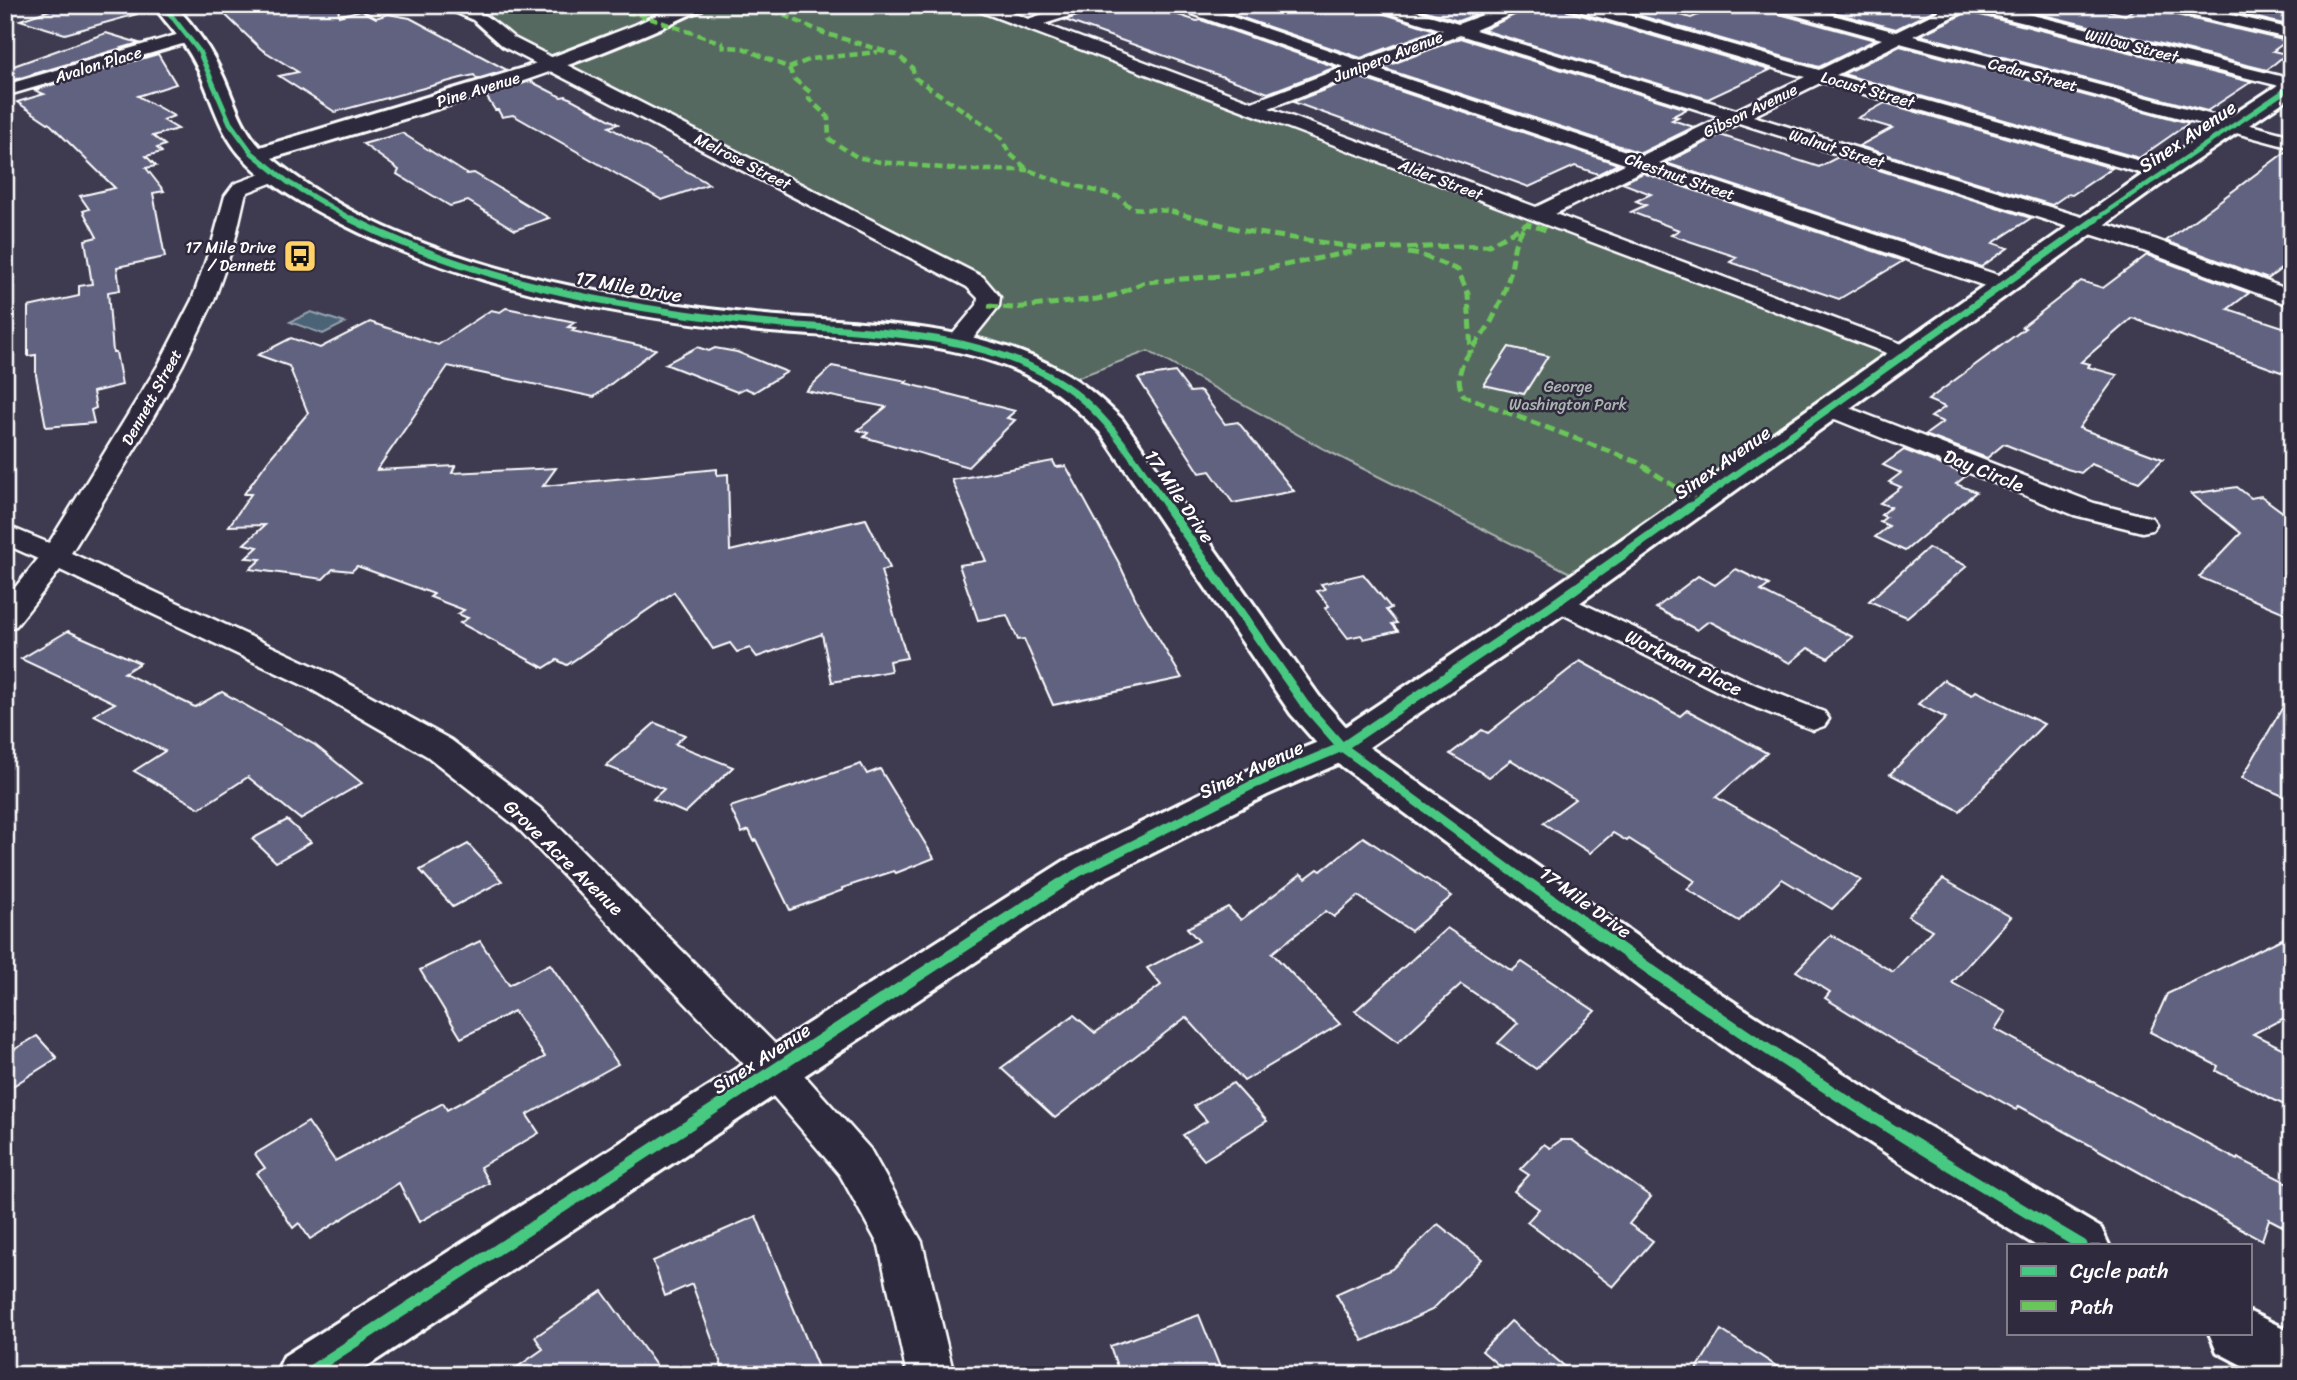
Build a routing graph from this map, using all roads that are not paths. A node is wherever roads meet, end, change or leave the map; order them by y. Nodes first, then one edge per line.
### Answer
1 (163, 5) edge
2 (446, 5) edge
3 (695, 5) edge
4 (977, 5) edge
5 (1090, 5) edge
6 (1181, 5) edge
7 (1379, 5) edge
8 (1525, 5) edge
9 (1574, 5) edge
10 (1774, 5) edge
11 (1964, 5) edge
12 (1971, 5) edge
13 (2166, 5) edge
14 (1028, 24) junction
15 (1458, 30) junction
16 (2292, 34) edge
17 (190, 36) junction
18 (1896, 38) junction
19 (555, 65) junction
20 (1359, 67) junction
21 (1820, 76) junction
22 (2292, 85) edge
23 (5, 91) edge
24 (1252, 108) junction
25 (1735, 117) junction
26 (2233, 127) junction
27 (2292, 142) edge
28 (1643, 163) junction
29 (266, 165) junction
30 (2161, 173) junction
31 (1537, 215) junction
32 (2088, 225) junction
33 (2003, 284) junction
34 (2292, 299) edge
35 (958, 342) junction
36 (1905, 353) junction
37 (1829, 408) junction
38 (2142, 524) dead end
39 (5, 534) edge
40 (55, 557) junction
41 (1558, 601) junction
42 (5, 620) edge
43 (1813, 719) dead end
44 (1342, 747) junction
45 (775, 1070) junction
46 (2080, 1244) edge
47 (2239, 1334) edge
48 (2292, 1361) edge
49 (304, 1375) edge
50 (931, 1375) edge

1 - 17 main road, 17 Mile Drive
2 - 19 street, Melrose Street
3 - 19 main road, Pine Avenue
4 - 14 street, Alder Street
5 - 14 street
6 - 20 street, Chestnut Street
7 - 15 street, Walnut Street
8 - 15 street, Junipero Avenue
9 - 21 street, Locust Street
10 - 18 street, Cedar Street
11 - 18 street, Gibson Avenue
12 - 22 street, Willow Street
13 - 16 street
14 - 24 street, Alder Street
15 - 20 street, Junipero Avenue
15 - 25 street, Walnut Street
17 - 23 street, Avalon Place
17 - 29 main road, 17 Mile Drive
18 - 21 street, Gibson Avenue
18 - 26 street, Cedar Street
19 - 29 main road, Pine Avenue
19 - 35 street, Melrose Street
20 - 24 street, Junipero Avenue
20 - 28 street, Chestnut Street
21 - 25 street, Gibson Avenue
21 - 30 street, Locust Street
22 - 26 main road, Sinex Avenue
24 - 31 street, Alder Street
25 - 28 street, Gibson Avenue
25 - 32 street, Walnut Street
26 - 27 street, Cedar Street
26 - 30 main road, Sinex Avenue
28 - 31 street, Gibson Avenue
28 - 33 street, Chestnut Street
29 - 35 main road, 17 Mile Drive
29 - 40 street, Dennett Street
30 - 32 main road, Sinex Avenue
31 - 36 street, Alder Street
32 - 33 main road, Sinex Avenue
32 - 34 street, Walnut Street
33 - 36 main road, Sinex Avenue
35 - 44 main road, 17 Mile Drive
36 - 37 main road, Sinex Avenue
37 - 38 street, Day Circle
37 - 41 main road, Sinex Avenue
39 - 40 street, Grove Acre Avenue
40 - 42 street, Dennett Street
40 - 45 street, Grove Acre Avenue
41 - 43 street, Workman Place
41 - 44 main road, Sinex Avenue
44 - 45 main road, Sinex Avenue
44 - 46 main road, 17 Mile Drive
45 - 49 main road, Sinex Avenue
45 - 50 street, Grove Acre Avenue
47 - 48 main road

